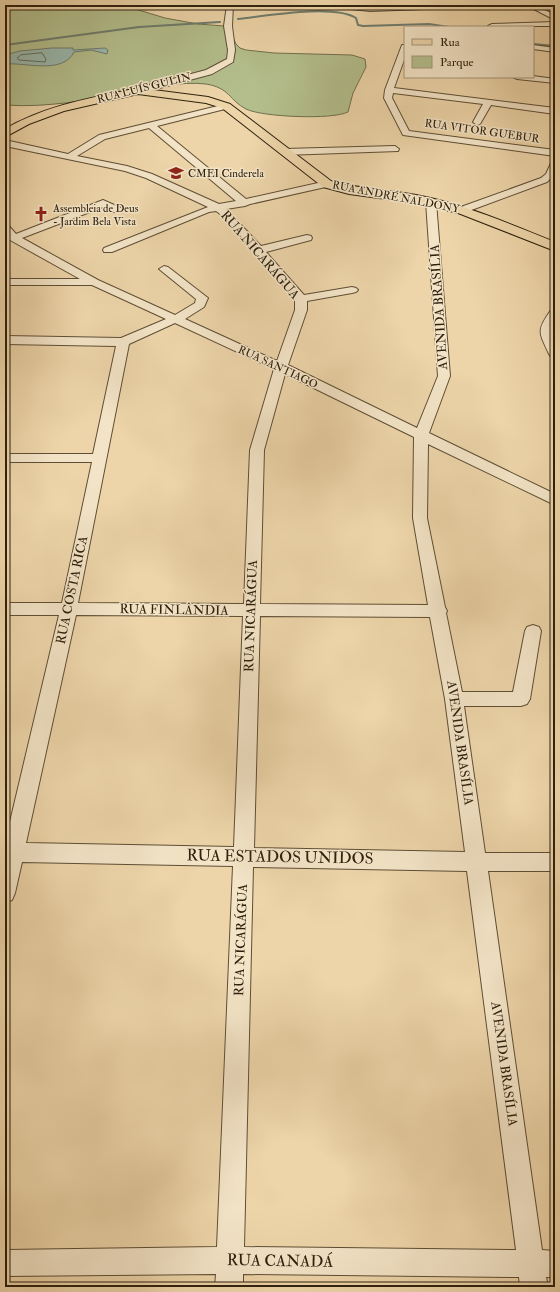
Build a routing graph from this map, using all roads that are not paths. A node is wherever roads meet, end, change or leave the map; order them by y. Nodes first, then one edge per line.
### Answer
1 (230, 5) edge
2 (332, 5) edge
3 (480, 5) edge
4 (529, 5) edge
5 (555, 18) edge
6 (555, 24) edge
7 (492, 26) dead end
8 (534, 47) edge
9 (555, 50) edge
10 (404, 53) edge
11 (402, 64) edge
12 (526, 78) edge
13 (555, 81) edge
14 (389, 90) junction
15 (138, 91) junction
16 (488, 103) junction
17 (226, 106) junction
18 (555, 111) edge
19 (477, 122) dead end
20 (150, 124) junction
21 (5, 134) edge
22 (5, 143) edge
23 (287, 147) junction
24 (395, 148) dead end
25 (555, 153) edge
26 (70, 156) junction
27 (555, 163) edge
28 (552, 176) edge
29 (327, 184) junction
30 (431, 202) junction
31 (245, 203) junction
32 (219, 208) junction
33 (117, 210) dead end
34 (462, 210) junction
35 (5, 228) edge
36 (14, 238) junction
37 (307, 238) dead end
38 (555, 247) edge
39 (108, 250) dead end
40 (259, 250) junction
41 (164, 269) dead end
42 (5, 282) edge
43 (94, 282) junction
44 (352, 290) dead end
45 (301, 299) junction
46 (555, 312) edge
47 (175, 319) junction
48 (5, 340) edge
49 (123, 342) junction
50 (555, 354) edge
51 (281, 367) junction
52 (421, 436) junction
53 (5, 458) edge
54 (100, 458) junction
55 (555, 500) edge
56 (69, 608) junction
57 (5, 609) edge
58 (251, 610) junction
59 (439, 611) junction
60 (533, 631) dead end
61 (454, 699) junction
62 (9, 852) edge
63 (244, 856) junction
64 (477, 862) junction
65 (555, 862) edge
66 (5, 893) edge
67 (230, 1260) junction
68 (5, 1263) edge
69 (540, 1272) edge
70 (229, 1287) edge

1 - 15 street, RUA LUÍS GULIN
2 - 3 street
4 - 5 street
6 - 7 street
8 - 9 street
10 - 11 street
11 - 14 street
12 - 13 street
14 - 16 street
14 - 25 street, RUA VITOR GUEBUR
15 - 17 main road, RUA ANDRÉ NALDONY
15 - 21 main road, RUA LUÍS GULIN
16 - 18 street
16 - 19 street
17 - 20 street
17 - 23 main road, RUA ANDRÉ NALDONY
20 - 26 street
20 - 31 street
22 - 26 street, RUA NICARÁGUA
23 - 24 street
23 - 29 main road, RUA ANDRÉ NALDONY
26 - 32 street, RUA NICARÁGUA
27 - 28 street
28 - 34 street
29 - 30 main road, RUA ANDRÉ NALDONY
29 - 31 street
30 - 34 main road, RUA ANDRÉ NALDONY
30 - 52 street, AVENIDA BRASÍLIA
31 - 32 street
32 - 39 street
32 - 40 street, RUA NICARÁGUA
33 - 36 street
34 - 38 main road, RUA ANDRÉ NALDONY
35 - 36 street, RUA SANTIAGO
36 - 43 street, RUA SANTIAGO
37 - 40 street
40 - 45 street, RUA NICARÁGUA
41 - 47 street
42 - 43 street
43 - 47 street, RUA SANTIAGO
44 - 45 street
45 - 51 street, RUA NICARÁGUA
46 - 50 street
47 - 49 street
47 - 51 street, RUA SANTIAGO
48 - 49 street
49 - 54 street, RUA COSTA RICA
51 - 52 street, RUA SANTIAGO
51 - 58 street, RUA NICARÁGUA
52 - 55 street, RUA SANTIAGO
52 - 59 street, AVENIDA BRASÍLIA
53 - 54 street
54 - 56 street, RUA COSTA RICA
56 - 57 street, RUA FINLÂNDIA
56 - 58 street, RUA FINLÂNDIA
56 - 62 street, RUA COSTA RICA
58 - 59 street, RUA FINLÂNDIA
58 - 63 street, RUA NICARÁGUA
59 - 61 street, AVENIDA BRASÍLIA
60 - 61 street
61 - 64 street, AVENIDA BRASÍLIA
62 - 63 street, RUA ESTADOS UNIDOS
62 - 66 street, RUA COSTA RICA
63 - 64 street, RUA ESTADOS UNIDOS
63 - 67 street, RUA NICARÁGUA
64 - 65 street, RUA ESTADOS UNIDOS
64 - 69 street, AVENIDA BRASÍLIA
67 - 68 street, RUA CANADÁ
67 - 69 street, RUA CANADÁ
67 - 70 street, RUA NICARÁGUA

